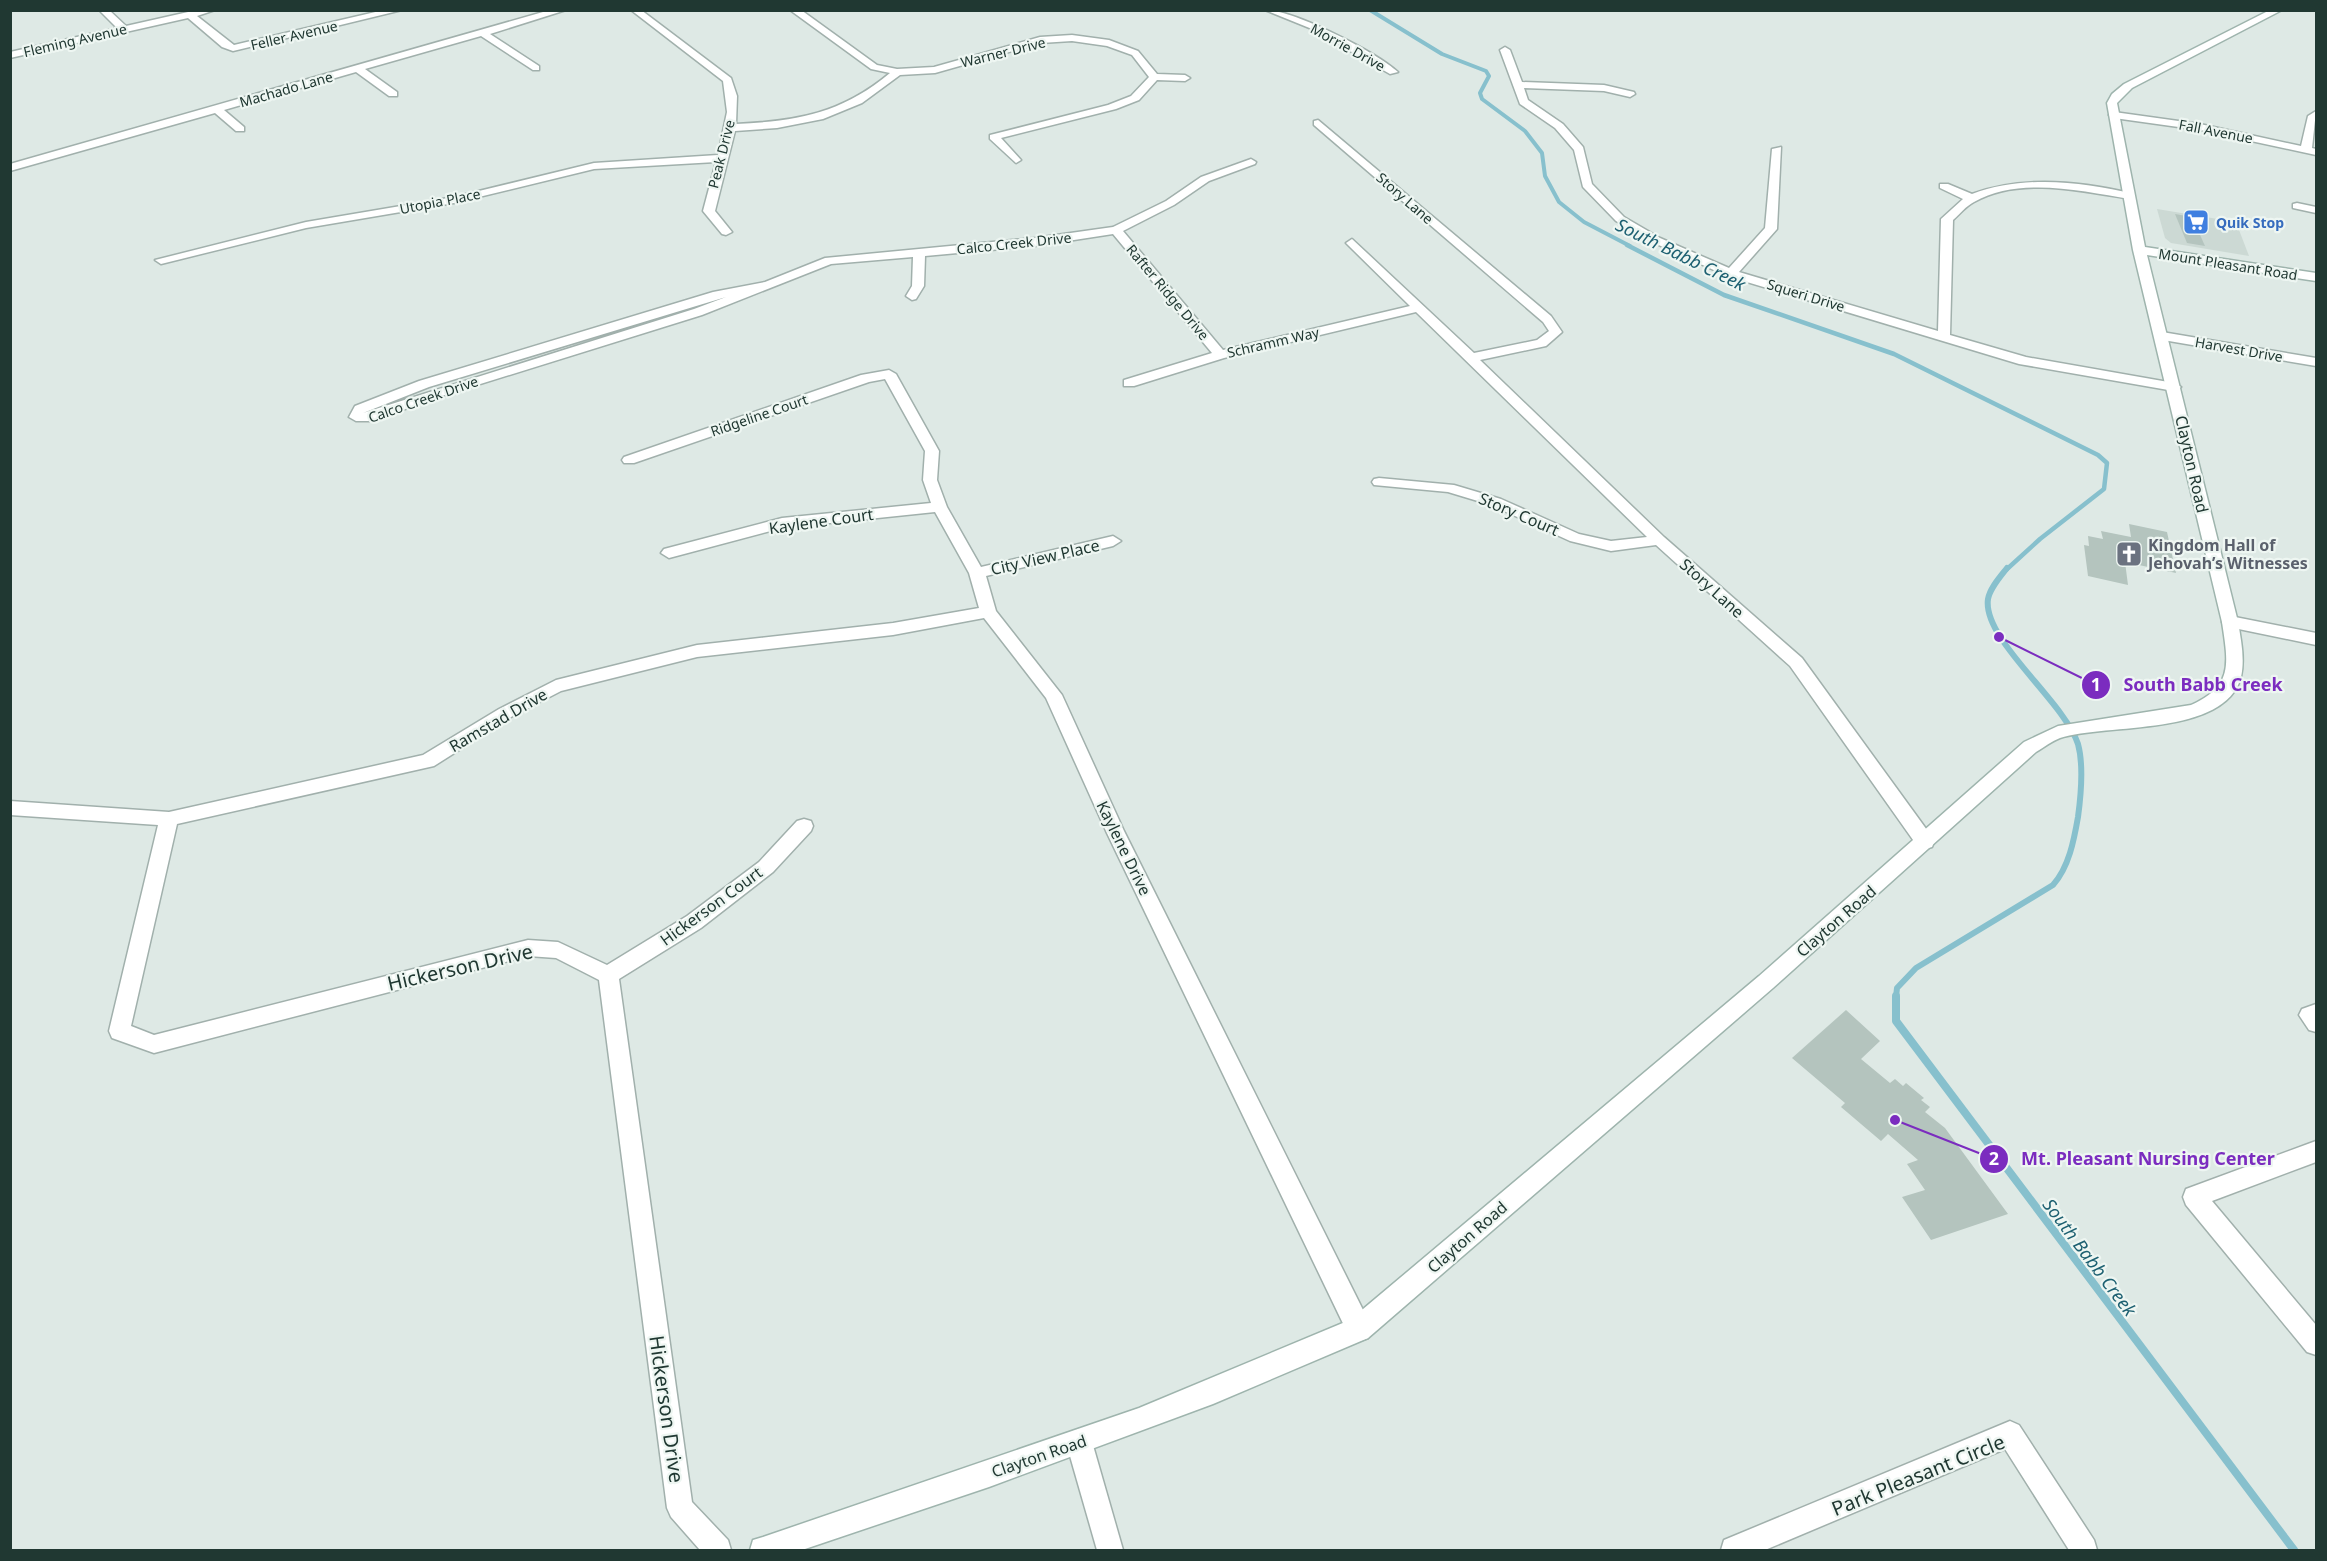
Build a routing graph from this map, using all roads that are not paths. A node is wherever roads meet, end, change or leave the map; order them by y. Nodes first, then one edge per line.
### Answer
1 (103, 10) edge
2 (211, 10) edge
3 (398, 10) edge
4 (562, 10) edge
5 (635, 10) edge
6 (794, 10) edge
7 (1269, 10) edge
8 (2278, 10) edge
9 (512, 14) dead end
10 (190, 15) junction
11 (524, 22) junction
12 (123, 29) junction
13 (483, 33) junction
14 (1505, 50) dead end
15 (10, 55) edge
16 (536, 68) dead end
17 (358, 69) junction
18 (897, 72) junction
19 (1393, 72) dead end
20 (1154, 77) junction
21 (1185, 78) dead end
22 (1520, 85) junction
23 (393, 94) dead end
24 (1630, 94) dead end
25 (217, 109) junction
26 (2316, 114) edge
27 (2114, 115) junction
28 (1318, 123) dead end
29 (730, 128) junction
30 (240, 129) dead end
31 (1777, 149) dead end
32 (2311, 150) edge
33 (67, 152) junction
34 (721, 158) junction
35 (1016, 160) dead end
36 (1251, 162) dead end
37 (79, 163) dead end
38 (10, 168) edge
39 (1944, 186) dead end
40 (2130, 196) junction
41 (1971, 198) junction
42 (2297, 206) dead end
43 (2316, 210) edge
44 (1116, 230) junction
45 (726, 232) dead end
46 (1352, 243) dead end
47 (2139, 250) junction
48 (919, 252) junction
49 (161, 260) dead end
50 (2206, 260) junction
51 (2154, 270) junction
52 (1731, 273) junction
53 (2316, 277) edge
54 (764, 285) junction
55 (912, 296) dead end
56 (1418, 308) junction
57 (2162, 336) junction
58 (1944, 337) junction
59 (1220, 355) junction
60 (1470, 358) junction
61 (2316, 362) edge
62 (889, 374) joint
63 (1129, 383) dead end
64 (2174, 387) junction
65 (629, 460) dead end
66 (1379, 482) dead end
67 (940, 507) junction
68 (1659, 540) junction
69 (1113, 541) dead end
70 (669, 553) dead end
71 (977, 573) junction
72 (988, 612) junction
73 (2230, 622) junction
74 (2316, 639) edge
75 (10, 808) edge
76 (169, 819) junction
77 (804, 826) dead end
78 (1926, 842) junction
79 (608, 975) junction
80 (2316, 1152) edge
81 (1359, 1329) junction
82 (2316, 1343) edge
83 (1079, 1442) junction
84 (718, 1551) edge
85 (763, 1551) edge
86 (1110, 1551) edge
87 (1734, 1551) edge
88 (2084, 1551) edge

1 - 12 street
2 - 10 street, Fleming Avenue
3 - 10 street, Feller Avenue
4 - 11 street, Machado Lane
5 - 29 street, Peak Drive
6 - 18 street, Warner Drive
7 - 19 street, Morrie Drive
8 - 27 street
9 - 11 street
10 - 12 street, Fleming Avenue
11 - 13 street, Machado Lane
12 - 15 street, Fleming Avenue
13 - 16 street
13 - 17 street, Machado Lane
14 - 22 street, Squeri Drive
17 - 23 street
17 - 25 street, Machado Lane
18 - 20 street, Warner Drive
18 - 29 street
20 - 21 street
20 - 35 street
22 - 24 street
22 - 52 street, Squeri Drive
25 - 30 street
25 - 33 street, Machado Lane
26 - 32 street
27 - 32 street, Fall Avenue
27 - 40 street, Clayton Road
28 - 60 street, Story Lane
29 - 34 street, Peak Drive
31 - 52 street
33 - 37 street
33 - 38 street, Machado Lane
34 - 45 street, Peak Drive
34 - 49 street, Utopia Place
36 - 44 street, Calco Creek Drive
39 - 41 street
40 - 41 street
40 - 47 street, Clayton Road
41 - 58 street
42 - 43 street
44 - 48 street, Calco Creek Drive
44 - 59 street, Rafter Ridge Drive
46 - 56 street, Story Lane
47 - 50 street, Mount Pleasant Road
47 - 51 street, Clayton Road
48 - 54 street, Calco Creek Drive
48 - 55 street
50 - 51 street
50 - 53 street, Mount Pleasant Road
51 - 57 street, Clayton Road
52 - 58 street, Squeri Drive
54 - 54 street, Calco Creek Drive
56 - 59 street, Schramm Way
56 - 60 street, Story Lane
57 - 61 street, Harvest Drive
57 - 64 street, Clayton Road
58 - 64 street, Squeri Drive
59 - 63 street, Schramm Way
60 - 68 street, Story Lane
62 - 65 street, Ridgeline Court
62 - 67 street, Kaylene Drive
64 - 73 street, Clayton Road
66 - 68 street, Story Court
67 - 70 street, Kaylene Court
67 - 71 street, Kaylene Drive
68 - 78 street, Story Lane
69 - 71 street, City View Place
71 - 72 street, Kaylene Drive
72 - 76 street, Ramstad Drive
72 - 81 street, Kaylene Drive
73 - 74 street
73 - 78 street, Clayton Road
75 - 76 street, Ramstad Drive
76 - 79 street, Hickerson Drive
77 - 79 street, Hickerson Court
78 - 81 street, Clayton Road
79 - 84 street, Hickerson Drive
80 - 82 street
81 - 83 street, Clayton Road
83 - 85 street, Clayton Road
83 - 86 street
87 - 88 street, Park Pleasant Circle

